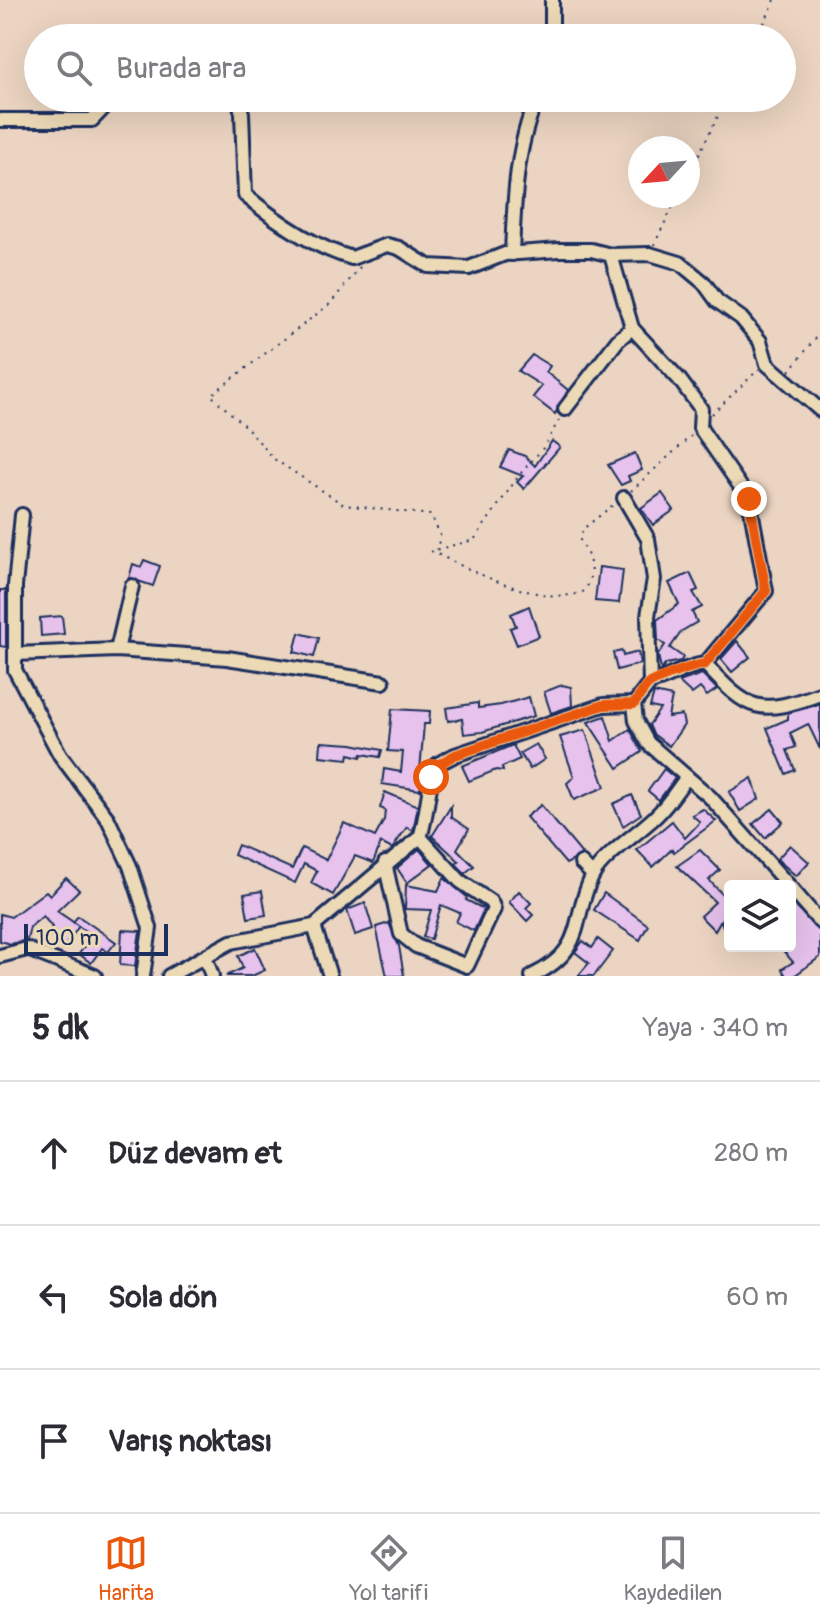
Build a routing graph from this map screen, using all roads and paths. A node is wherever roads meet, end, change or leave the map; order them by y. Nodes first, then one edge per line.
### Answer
1 (552, 0) edge
2 (775, 0) edge
3 (552, 24) edge
4 (764, 24) edge
5 (100, 112) edge
6 (242, 112) edge
7 (531, 112) edge
8 (720, 112) edge
9 (0, 120) edge
10 (700, 152) edge
11 (672, 208) edge
12 (365, 251) junction
13 (512, 254) junction
14 (650, 254) junction
15 (611, 255) junction
16 (632, 328) junction
17 (820, 332) edge
18 (767, 364) junction
19 (784, 379) junction
20 (565, 409) joint
21 (820, 410) edge
22 (700, 428) junction
23 (624, 498) junction
24 (22, 515) dead end
25 (437, 548) junction
26 (132, 586) dead end
27 (117, 650) junction
28 (15, 654) junction
29 (705, 664) junction
30 (383, 682) dead end
31 (650, 683) junction
32 (820, 694) edge
33 (634, 704) junction
34 (687, 777) junction
35 (420, 837) junction
36 (385, 863) junction
37 (581, 863) dead end
38 (593, 875) junction
39 (783, 880) edge
40 (796, 895) edge
41 (820, 922) edge
42 (314, 926) junction
43 (0, 956) edge
44 (206, 959) junction
45 (95, 976) edge
46 (143, 976) edge
47 (169, 976) edge
48 (212, 976) edge
49 (330, 976) edge
50 (532, 976) edge

1 - 3 street
2 - 4 path
5 - 9 street
6 - 12 street
7 - 13 street
8 - 10 path
11 - 14 path
12 - 13 street
12 - 25 path
13 - 15 street
14 - 15 street
14 - 18 street
15 - 16 street
16 - 20 street
16 - 22 street
17 - 19 path
18 - 19 street
18 - 22 path
19 - 21 street
20 - 25 path
22 - 23 path
22 - 29 street
23 - 25 path
23 - 31 street
24 - 28 street
26 - 27 street
27 - 28 street
27 - 30 street
28 - 46 street
29 - 31 street
29 - 32 street
31 - 33 street
33 - 34 street
33 - 35 street
34 - 38 street
34 - 39 street
35 - 36 street
35 - 36 street
36 - 42 street
37 - 38 street
38 - 50 street
40 - 41 street
42 - 44 street
42 - 49 street
43 - 45 street
44 - 47 street
44 - 48 street

